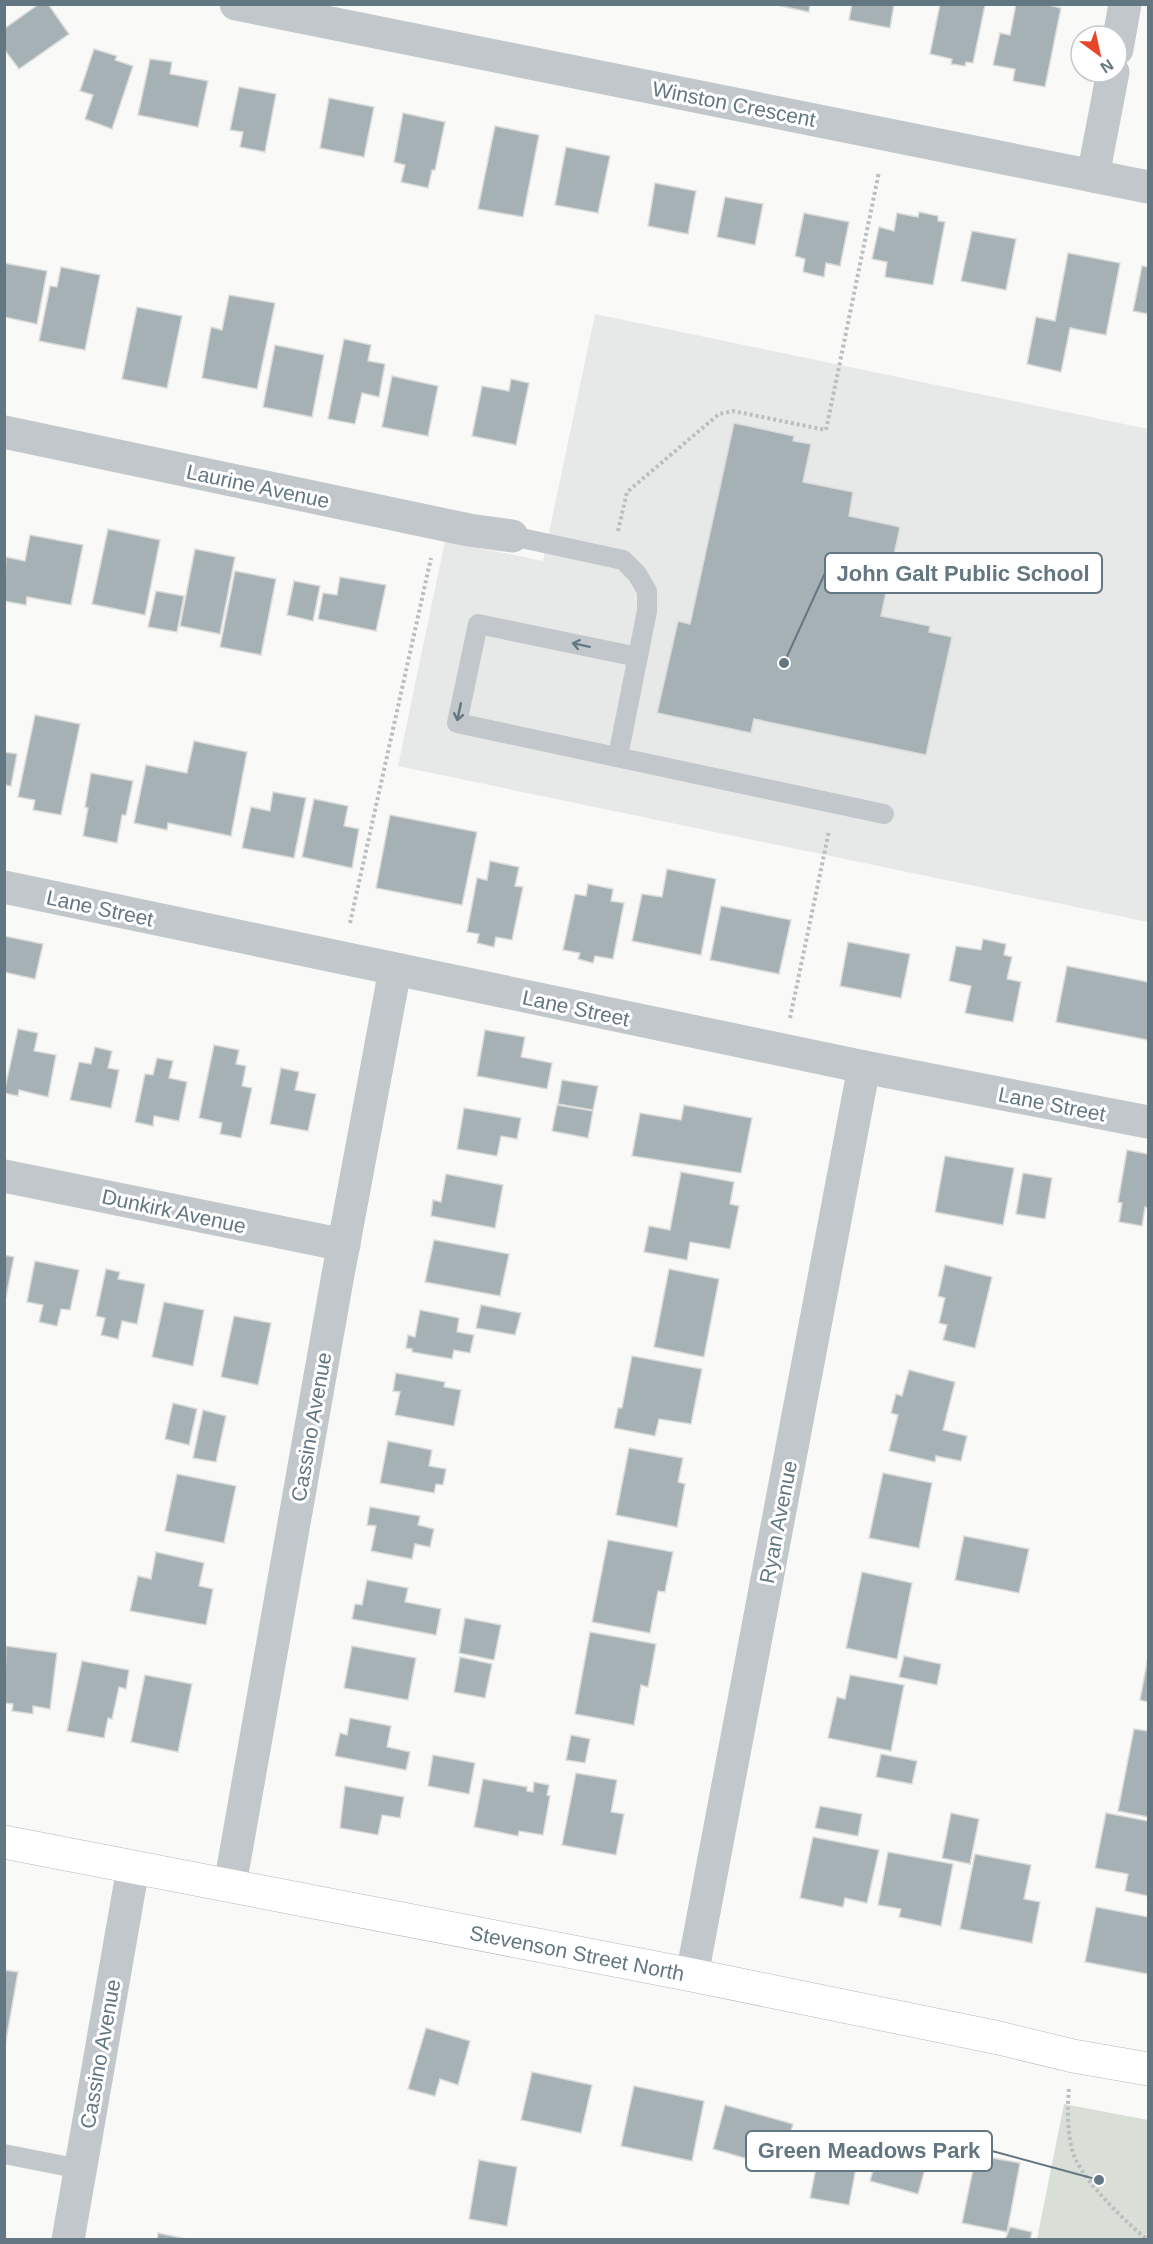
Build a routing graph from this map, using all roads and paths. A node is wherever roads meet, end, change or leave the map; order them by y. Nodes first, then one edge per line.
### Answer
1 (236, 4) edge
2 (1125, 4) edge
3 (314, 12) edge
4 (1121, 24) edge
5 (1111, 84) edge
6 (879, 172) dead end
7 (1093, 176) junction
8 (1149, 187) edge
9 (4, 432) edge
10 (512, 536) joint
11 (431, 557) dead end
12 (611, 557) junction
13 (638, 657) junction
14 (618, 756) junction
15 (835, 803) junction
16 (884, 814) dead end
17 (4, 887) edge
18 (342, 958) junction
19 (395, 970) junction
20 (783, 1051) junction
21 (864, 1067) junction
22 (1149, 1122) edge
23 (4, 1176) edge
24 (344, 1245) junction
25 (4, 1842) edge
26 (133, 1868) junction
27 (230, 1885) junction
28 (692, 1976) junction
29 (1073, 2056) junction
30 (1149, 2069) edge
31 (4, 2154) edge
32 (80, 2169) junction
33 (68, 2240) edge
34 (1148, 2240) edge

1 - 3 street, Winston Crescent
2 - 4 street
3 - 7 street, Winston Crescent
5 - 7 street
6 - 12 path
7 - 8 street, Winston Crescent
9 - 10 street, Laurine Avenue
10 - 12 lane
11 - 18 path
12 - 13 lane
13 - 14 lane
13 -> 14 lane
14 - 15 lane
15 - 16 lane
15 - 20 path
17 - 18 street, Lane Street
18 - 19 street, Lane Street
19 - 20 street, Lane Street
19 - 24 street, Cassino Avenue
20 - 21 street, Lane Street
21 - 22 street, Lane Street
21 - 28 street, Ryan Avenue
23 - 24 street, Dunkirk Avenue
24 - 27 street, Cassino Avenue
25 - 26 main road, Stevenson Street North
26 - 27 main road, Stevenson Street North
26 - 32 street, Cassino Avenue
27 - 28 main road, Stevenson Street North
28 - 29 main road, Stevenson Street North
29 - 30 main road, Stevenson Street North
29 - 34 path
31 - 32 lane
32 - 33 street, Cassino Avenue

